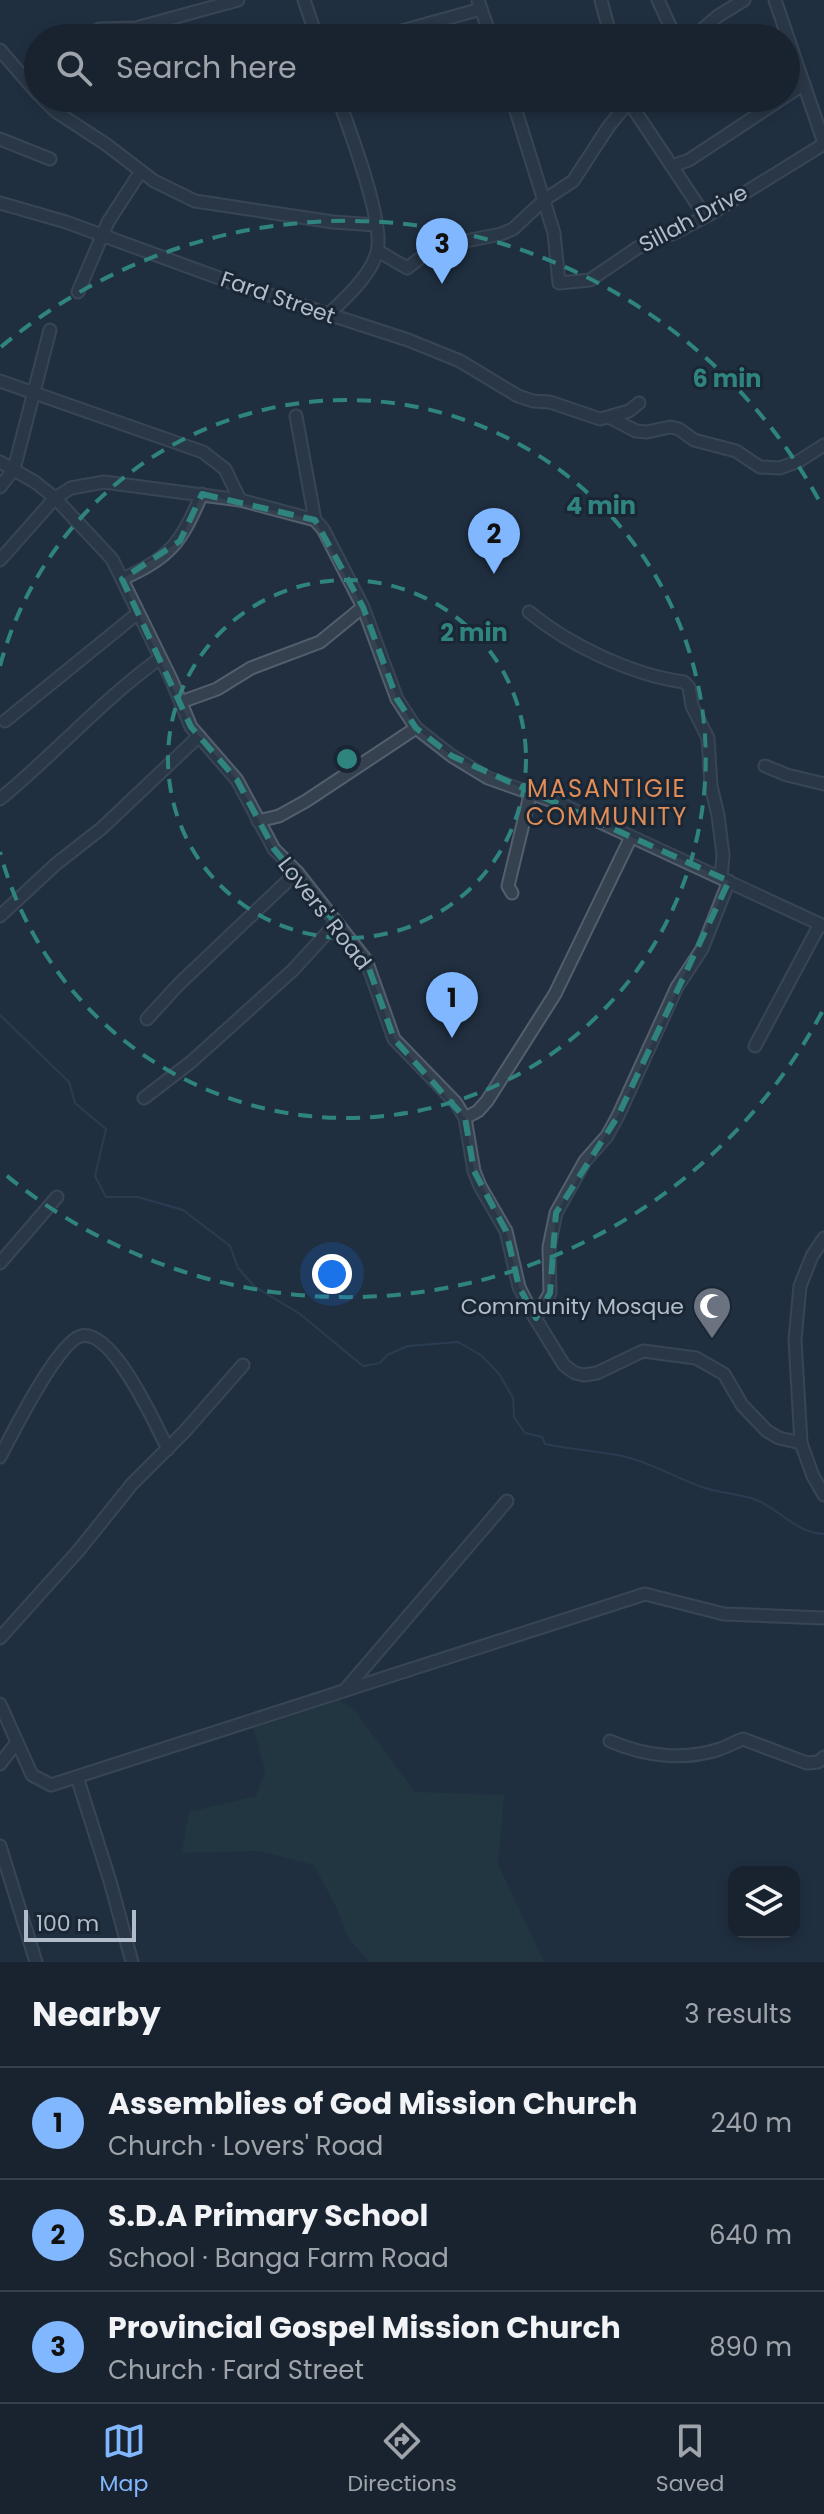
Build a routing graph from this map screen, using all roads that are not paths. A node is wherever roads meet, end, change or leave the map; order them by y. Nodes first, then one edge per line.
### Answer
1 (238, 0) edge
2 (304, 0) edge
3 (601, 0) edge
4 (658, 0) edge
5 (744, 0) edge
6 (775, 0) edge
7 (480, 5) edge
8 (151, 24) edge
9 (312, 24) edge
10 (426, 24) edge
11 (486, 24) edge
12 (607, 24) edge
13 (669, 24) edge
14 (709, 24) edge
15 (782, 24) edge
16 (0, 50) edge
17 (800, 74) edge
18 (24, 77) edge
19 (804, 84) junction
20 (800, 87) edge
21 (57, 112) edge
22 (343, 112) edge
23 (516, 112) edge
24 (620, 112) edge
25 (637, 112) edge
26 (762, 112) edge
27 (0, 139) edge
28 (824, 143) edge
29 (50, 159) dead end
30 (672, 166) junction
31 (141, 171) junction
32 (544, 200) junction
33 (0, 203) edge
34 (705, 216) junction
35 (376, 225) junction
36 (102, 235) junction
37 (378, 251) junction
38 (78, 292) dead end
39 (328, 315) junction
40 (50, 330) dead end
41 (0, 381) edge
42 (35, 393) junction
43 (639, 403) dead end
44 (296, 416) dead end
45 (611, 418) junction
46 (824, 445) edge
47 (0, 462) edge
48 (14, 469) junction
49 (0, 487) edge
50 (202, 494) junction
51 (55, 498) junction
52 (240, 500) junction
53 (315, 520) junction
54 (0, 560) edge
55 (122, 579) junction
56 (363, 607) junction
57 (529, 612) dead end
58 (138, 613) junction
59 (159, 659) junction
60 (181, 702) junction
61 (5, 721) dead end
62 (416, 728) junction
63 (199, 736) junction
64 (765, 766) dead end
65 (824, 784) edge
66 (531, 791) junction
67 (0, 799) edge
68 (258, 821) junction
69 (631, 837) junction
70 (297, 872) junction
71 (725, 879) junction
72 (512, 893) dead end
73 (0, 916) edge
74 (336, 923) junction
75 (822, 925) edge
76 (147, 1019) dead end
77 (755, 1046) dead end
78 (144, 1098) dead end
79 (465, 1118) junction
80 (57, 1197) dead end
81 (824, 1238) edge
82 (0, 1263) edge
83 (536, 1318) junction
84 (243, 1365) dead end
85 (801, 1443) junction
86 (168, 1449) junction
87 (0, 1457) edge
88 (824, 1495) edge
89 (507, 1501) dead end
90 (824, 1618) edge
91 (0, 1638) edge
92 (345, 1690) junction
93 (0, 1704) edge
94 (610, 1741) dead end
95 (17, 1742) junction
96 (824, 1757) edge
97 (0, 1764) edge
98 (77, 1777) junction
99 (0, 1846) edge
100 (36, 1962) edge
101 (132, 1962) edge

1 - 8 street
2 - 9 street
3 - 12 street
4 - 13 street
5 - 14 street
6 - 15 street
7 - 10 street
7 - 11 street
16 - 18 street
17 - 19 street
19 - 20 street
19 - 28 street
21 - 31 street
22 - 35 street
23 - 32 street
24 - 32 street
25 - 30 street
26 - 30 street
27 - 29 street
28 - 34 street, Sillah Drive
30 - 34 street
31 - 35 street
31 - 36 street
32 - 34 street, Sillah Drive
32 - 37 street
33 - 36 street, Fard Street
35 - 37 street
36 - 38 street
36 - 39 street, Fard Street
37 - 39 street
39 - 45 street, Fard Street
40 - 42 street
41 - 42 street
42 - 48 street
42 - 52 street
43 - 45 street
44 - 53 street
45 - 46 street, Fard Street
47 - 48 street, Lovers' Road
48 - 49 street
48 - 51 street, Lovers' Road
50 - 51 street
50 - 52 street
50 - 55 street
51 - 54 street
51 - 55 street, Lovers' Road
52 - 53 street
53 - 56 street
55 - 58 street, Lovers' Road
56 - 60 street
56 - 62 street
57 - 71 street
58 - 59 street, Lovers' Road
58 - 61 street
59 - 60 street, Lovers' Road
59 - 67 street
60 - 63 street, Lovers' Road
62 - 66 street
62 - 68 street
63 - 68 street, Lovers' Road
63 - 73 street
64 - 65 street
66 - 69 street
66 - 72 street
68 - 70 street, Lovers' Road
69 - 71 street
69 - 79 street
70 - 74 street, Lovers' Road
70 - 76 street
71 - 75 street
71 - 83 street
74 - 78 street
74 - 79 street, Lovers' Road
75 - 77 street
79 - 83 street, Lovers' Road
80 - 82 street
81 - 85 street
83 - 85 street, Lovers' Road
84 - 86 street
85 - 88 street
86 - 87 street
86 - 91 street
89 - 92 street
90 - 92 street
92 - 98 street
93 - 95 street
94 - 96 street
95 - 97 street
95 - 98 street
98 - 101 street
99 - 100 street

